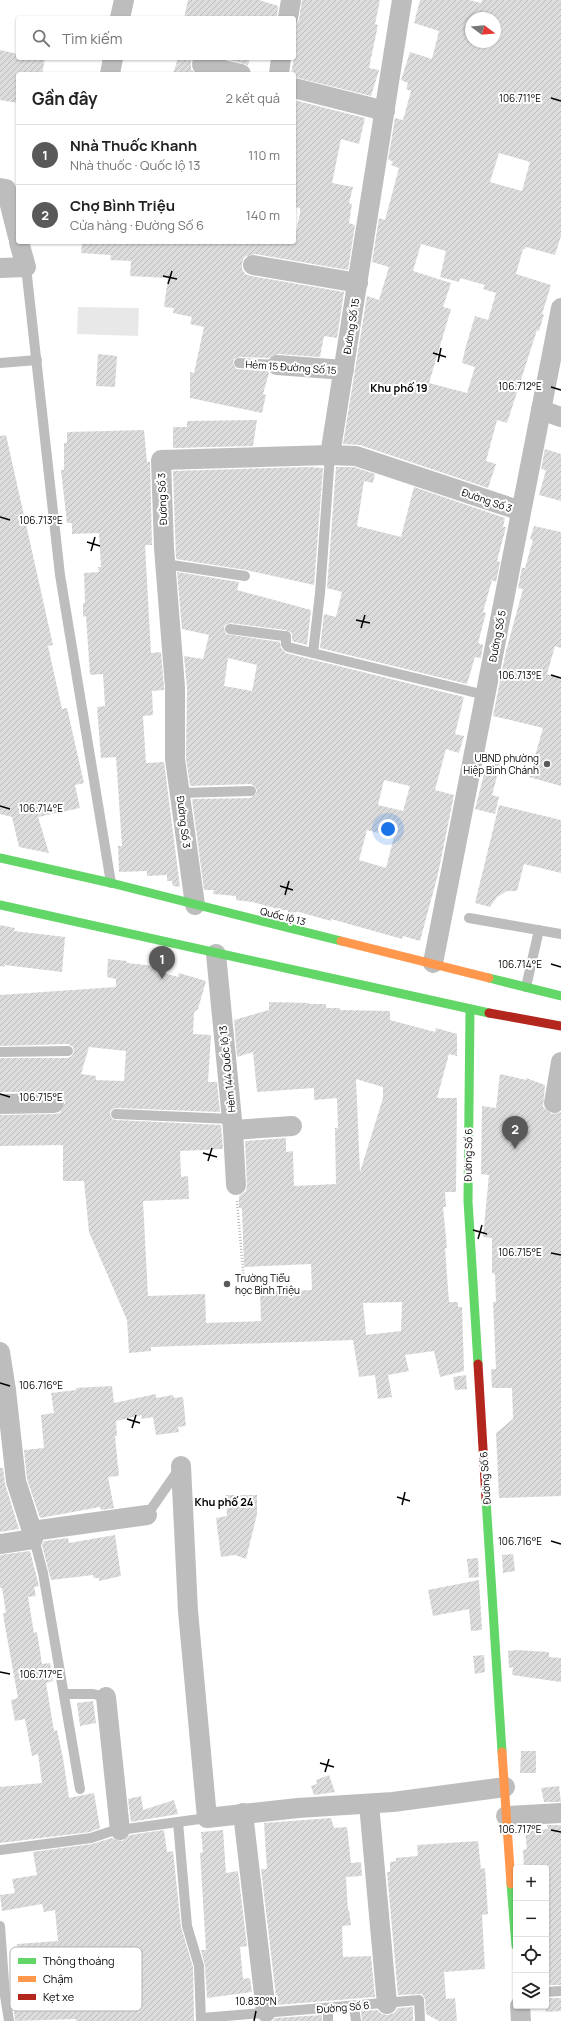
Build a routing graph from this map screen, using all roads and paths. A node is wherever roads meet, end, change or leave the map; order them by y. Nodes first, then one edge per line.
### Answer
1 (124, 0) edge
2 (291, 0) edge
3 (402, 0) edge
4 (120, 16) edge
5 (288, 16) edge
6 (113, 60) edge
7 (203, 60) edge
8 (281, 60) edge
9 (110, 72) edge
10 (232, 72) edge
11 (279, 72) edge
12 (296, 89) edge
13 (385, 111) junction
14 (8, 185) edge
15 (16, 227) edge
16 (20, 244) edge
17 (253, 265) dead end
18 (26, 267) junction
19 (0, 268) edge
20 (358, 283) junction
21 (561, 308) edge
22 (36, 360) junction
23 (0, 363) edge
24 (239, 363) dead end
25 (277, 365) joint
26 (344, 370) junction
27 (541, 410) junction
28 (561, 417) edge
29 (330, 455) junction
30 (521, 511) junction
31 (165, 564) junction
32 (245, 576) dead end
33 (230, 629) dead end
34 (313, 653) junction
35 (485, 695) junction
36 (251, 791) dead end
37 (181, 792) junction
38 (0, 858) edge
39 (111, 883) junction
40 (0, 905) edge
41 (195, 906) junction
42 (469, 918) dead end
43 (539, 930) junction
44 (561, 934) edge
45 (216, 954) junction
46 (433, 963) junction
47 (526, 987) junction
48 (561, 996) edge
49 (470, 1010) junction
50 (561, 1026) edge
51 (68, 1051) dead end
52 (0, 1052) edge
53 (561, 1062) edge
54 (554, 1103) dead end
55 (0, 1104) edge
56 (54, 1104) dead end
57 (116, 1114) dead end
58 (233, 1124) junction
59 (292, 1126) dead end
60 (236, 1185) joint
61 (244, 1282) dead end
62 (0, 1352) edge
63 (3, 1390) edge
64 (181, 1466) joint
65 (147, 1515) joint
66 (33, 1535) junction
67 (0, 1544) edge
68 (64, 1694) junction
69 (106, 1697) joint
70 (505, 1787) junction
71 (80, 1789) dead end
72 (369, 1804) junction
73 (243, 1813) junction
74 (561, 1813) edge
75 (506, 1816) junction
76 (207, 1818) junction
77 (178, 1822) junction
78 (120, 1830) junction
79 (0, 1850) edge
80 (0, 1926) edge
81 (515, 1937) edge
82 (561, 1991) edge
83 (549, 1992) edge
84 (2, 1996) edge
85 (387, 2004) junction
86 (354, 2006) junction
87 (328, 2009) junction
88 (520, 2009) edge
89 (267, 2017) edge
90 (202, 2020) edge
91 (9, 2021) edge
92 (328, 2021) edge
93 (356, 2021) edge
94 (420, 2021) edge
95 (521, 2021) edge

1 - 4 street
2 - 5 street
3 - 13 street, Đường Số 15
6 - 9 street
7 - 10 street
8 - 11 street
12 - 13 street
13 - 20 street, Đường Số 15
14 - 15 street
16 - 18 street
17 - 20 street
18 - 19 street
18 - 22 lane
20 - 26 street, Đường Số 15
21 - 27 street, Đường Số 5
22 - 23 lane
22 - 39 lane
24 - 25 lane, Hẻm 15 Đường Số 15
25 - 26 street, Hẻm 15 Đường Số 15
26 - 29 street, Đường Số 15
27 - 28 street
27 - 30 street, Đường Số 5
29 - 30 street, Đường Số 3
29 - 31 street, Đường Số 3
29 - 34 lane, Đường Số 15
30 - 35 street, Đường Số 5
31 - 32 lane
31 - 37 street, Đường Số 3
33 - 34 lane
34 - 35 lane
35 - 46 street, Đường Số 5
36 - 37 lane
37 - 41 street, Đường Số 3
38 - 39 main road, Quốc lộ 13
39 - 41 main road, Quốc lộ 13
40 - 45 main road
41 - 46 main road, Quốc lộ 13
42 - 43 lane
43 - 44 lane
43 - 47 lane
45 - 49 main road
45 - 58 street, Hẻm 144 Quốc lộ 13
46 - 47 main road, Quốc lộ 13
47 - 48 main road, Quốc lộ 13
49 - 50 main road
49 - 70 main road, Đường Số 6
51 - 52 lane
53 - 54 street
55 - 56 street
57 - 58 lane
58 - 59 street
58 - 60 street, Hẻm 144 Quốc lộ 13
60 - 61 path
62 - 63 street
63 - 66 street
64 - 65 lane
64 - 76 street
65 - 66 street
66 - 67 street
66 - 68 lane
68 - 69 lane
68 - 71 lane
69 - 78 street
70 - 72 street
70 - 75 main road, Đường Số 6
72 - 73 street
72 - 85 street
73 - 76 street
73 - 89 street
74 - 75 street
75 - 81 main road, Đường Số 6
76 - 77 lane
77 - 78 lane
77 - 90 lane
78 - 79 lane
80 - 84 lane
82 - 83 lane
84 - 91 lane
85 - 86 lane, Đường Số 6
85 - 94 lane, Đường Số 6
86 - 87 lane, Đường Số 6
86 - 93 lane
87 - 89 lane, Đường Số 6
87 - 92 lane
88 - 95 street
89 - 90 lane, Đường Số 6

